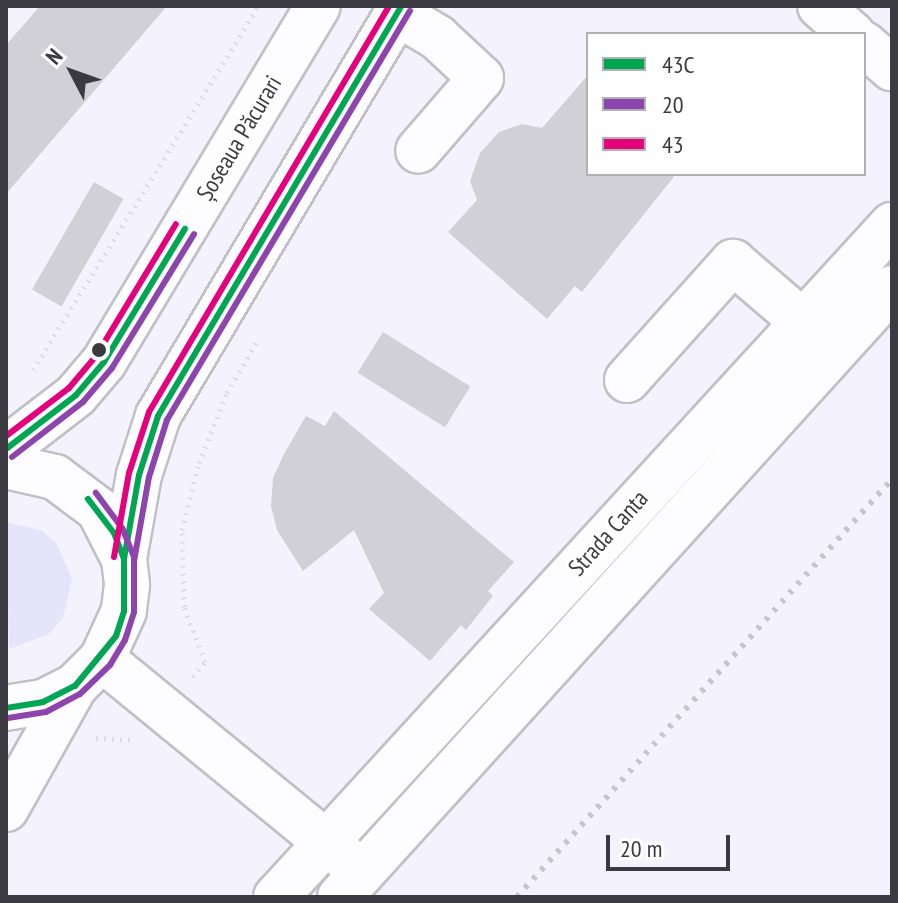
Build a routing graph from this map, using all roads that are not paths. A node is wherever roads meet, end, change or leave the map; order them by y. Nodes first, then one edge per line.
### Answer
1 (318, 6) edge
2 (820, 6) edge
3 (399, 10) edge
4 (850, 32) edge
5 (866, 46) edge
6 (892, 68) edge
7 (418, 151) dead end
8 (892, 225) edge
9 (892, 288) edge
10 (803, 322) junction
11 (627, 380) dead end
12 (6, 449) edge
13 (6, 466) edge
14 (124, 559) junction
15 (89, 672) junction
16 (7, 709) edge
17 (6, 809) edge
18 (326, 843) junction
19 (351, 885) edge
20 (276, 897) edge

1 - 12 main road, Șoseaua Păcurari
2 - 4 main road
3 - 7 main road
3 - 14 main road
5 - 6 main road
8 - 10 main road, Strada Canta
9 - 19 main road, Strada Canta
10 - 11 main road
10 - 18 main road, Strada Canta
13 - 14 main road
14 - 15 main road
15 - 16 main road
15 - 17 main road
15 - 18 main road
18 - 19 main road
18 - 20 main road, Strada Canta

